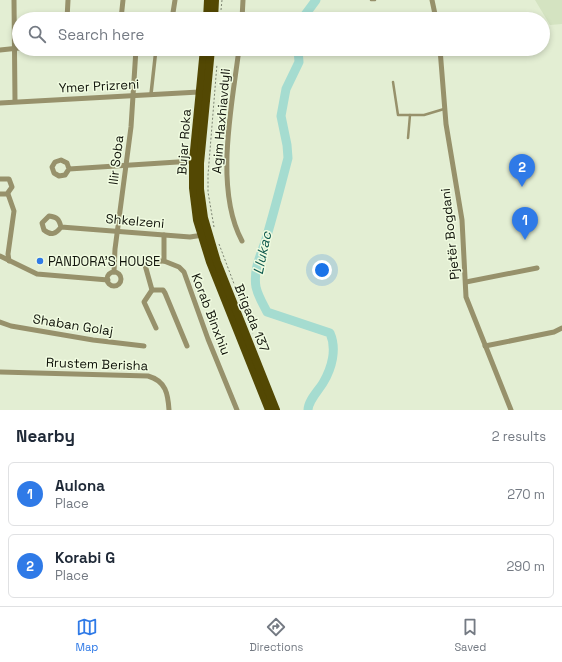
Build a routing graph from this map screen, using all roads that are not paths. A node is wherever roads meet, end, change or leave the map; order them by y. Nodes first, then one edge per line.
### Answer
1 (14, 0) edge
2 (68, 0) edge
3 (123, 0) edge
4 (175, 0) edge
5 (208, 0) edge
6 (216, 0) edge
7 (243, 0) edge
8 (371, 0) edge
9 (375, 0) edge
10 (432, 0) edge
11 (15, 12) edge
12 (67, 12) edge
13 (122, 12) edge
14 (173, 12) edge
15 (207, 12) edge
16 (215, 12) edge
17 (242, 12) edge
18 (435, 12) edge
19 (12, 49) edge
20 (0, 50) edge
21 (17, 56) edge
22 (136, 56) edge
23 (155, 56) edge
24 (203, 56) edge
25 (210, 56) edge
26 (238, 56) edge
27 (440, 56) edge
28 (393, 82) dead end
29 (199, 92) junction
30 (151, 94) junction
31 (133, 95) junction
32 (15, 101) junction
33 (0, 103) edge
34 (444, 109) junction
35 (410, 115) junction
36 (408, 138) dead end
37 (193, 161) junction
38 (127, 166) junction
39 (68, 169) dead end
40 (0, 179) edge
41 (0, 194) edge
42 (8, 194) junction
43 (61, 227) dead end
44 (118, 230) junction
45 (208, 234) junction
46 (164, 235) junction
47 (242, 241) dead end
48 (0, 256) edge
49 (9, 261) junction
50 (164, 261) junction
51 (537, 268) dead end
52 (114, 272) junction
53 (108, 280) junction
54 (466, 282) junction
55 (152, 290) junction
56 (0, 322) edge
57 (156, 328) dead end
58 (562, 328) edge
59 (144, 346) dead end
60 (187, 346) dead end
61 (485, 346) junction
62 (0, 372) edge
63 (169, 410) edge
64 (237, 410) edge
65 (269, 410) edge
66 (276, 410) edge
67 (511, 410) edge

1 - 11 street
2 - 12 street
3 - 13 street
4 - 14 street
5 - 15 main road
6 - 16 main road
7 - 17 street
8 - 9 lane
10 - 18 street
19 - 20 street
21 - 32 street
22 - 31 street, Ilir Soba
23 - 30 street
24 - 29 main road, Bujar Roka
25 - 45 main road, Bujar Roka
26 - 47 street, Agim Haxhiavdyli
27 - 34 street, Pjetër Bogdani
28 - 35 lane
29 - 30 street, Ymer Prizreni
29 - 37 main road, Bujar Roka
30 - 31 street, Ymer Prizreni
31 - 32 street, Ymer Prizreni
31 - 38 street, Ilir Soba
32 - 33 street, Ymer Prizreni
34 - 35 lane
34 - 54 street, Pjetër Bogdani
35 - 36 lane
37 - 38 street
37 - 45 main road, Bujar Roka
38 - 39 street
38 - 44 street, Ilir Soba
40 - 42 street
41 - 42 street
42 - 49 street
43 - 44 street, Shkelzeni
44 - 46 street, Shkelzeni
44 - 52 street, Ilir Soba
45 - 46 street, Shkelzeni
45 - 65 main road, Brigada 137
45 - 66 main road, Brigada 137
46 - 50 street
48 - 49 street
49 - 53 street
50 - 55 street
50 - 64 street, Korab Binxhiu
51 - 54 street
52 - 53 street
52 - 53 street
54 - 61 street, Pjetër Bogdani
55 - 57 street
55 - 60 street
56 - 59 street, Shaban Golaj
58 - 61 street
61 - 67 street, Pjetër Bogdani
62 - 63 street, Rrustem Berisha

